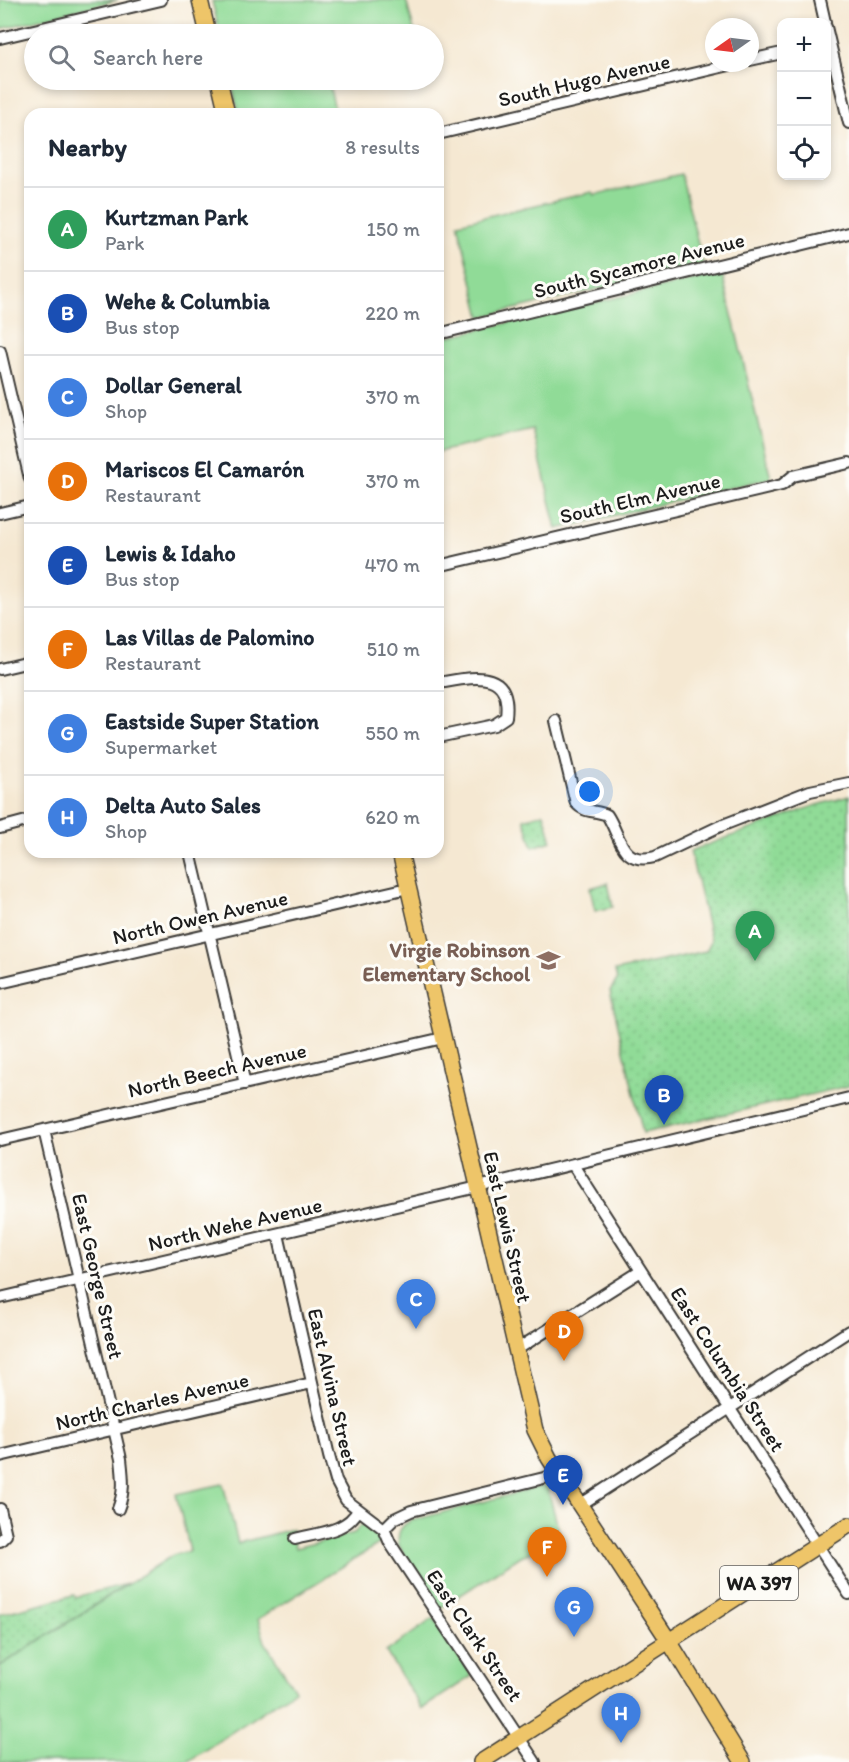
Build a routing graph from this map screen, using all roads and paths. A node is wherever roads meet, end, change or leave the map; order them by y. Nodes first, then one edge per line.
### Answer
1 (161, 0) edge
2 (200, 0) edge
3 (820, 0) edge
4 (824, 18) edge
5 (59, 24) edge
6 (206, 24) edge
7 (24, 32) edge
8 (0, 38) edge
9 (777, 54) edge
10 (831, 54) edge
11 (759, 58) edge
12 (705, 71) edge
13 (221, 90) edge
14 (226, 108) edge
15 (849, 123) edge
16 (444, 133) edge
17 (849, 233) edge
18 (444, 333) edge
19 (0, 351) edge
20 (2, 367) edge
21 (24, 455) edge
22 (849, 463) edge
23 (24, 507) edge
24 (0, 513) edge
25 (444, 565) edge
26 (24, 663) edge
27 (0, 669) edge
28 (444, 682) edge
29 (556, 721) dead end
30 (444, 736) edge
31 (849, 783) edge
32 (24, 822) edge
33 (0, 828) edge
34 (191, 858) edge
35 (401, 858) edge
36 (408, 888) junction
37 (210, 935) junction
38 (0, 983) edge
39 (443, 1038) junction
40 (245, 1084) junction
41 (849, 1098) edge
42 (44, 1130) junction
43 (0, 1140) edge
44 (573, 1165) junction
45 (478, 1187) junction
46 (278, 1234) junction
47 (641, 1271) junction
48 (79, 1280) junction
49 (0, 1298) edge
50 (849, 1331) edge
51 (516, 1350) junction
52 (312, 1383) junction
53 (729, 1408) junction
54 (115, 1430) junction
55 (0, 1456) edge
56 (560, 1474) junction
57 (580, 1505) junction
58 (0, 1509) edge
59 (118, 1509) dead end
60 (357, 1510) junction
61 (849, 1525) edge
62 (384, 1529) junction
63 (295, 1539) dead end
64 (0, 1540) edge
65 (818, 1546) junction
66 (849, 1594) edge
67 (669, 1641) junction
68 (519, 1738) junction
69 (481, 1762) edge
70 (535, 1762) edge
71 (744, 1762) edge

1 - 5 street
2 - 6 main road
3 - 4 street
7 - 8 street
9 - 11 street
10 - 15 street
12 - 16 street, South Hugo Avenue
13 - 14 main road
17 - 18 street, South Sycamore Avenue
19 - 20 street
20 - 21 street
22 - 25 street, South Elm Avenue
23 - 24 street
26 - 27 street
28 - 30 street
29 - 31 street
32 - 33 street
34 - 37 street
35 - 36 main road, East Lewis Street
36 - 37 street, North Owen Avenue
36 - 39 main road, East Lewis Street
37 - 38 street, North Owen Avenue
37 - 40 street
39 - 40 street, North Beech Avenue
39 - 45 main road, East Lewis Street
40 - 42 street, North Beech Avenue
41 - 44 street, North Wehe Avenue
42 - 43 street, North Beech Avenue
42 - 48 street, East George Street
44 - 45 street, North Wehe Avenue
44 - 47 street, East Columbia Street
45 - 46 street, North Wehe Avenue
45 - 51 main road, East Lewis Street
46 - 48 street, North Wehe Avenue
46 - 52 street, East Alvina Street
47 - 51 street
47 - 53 street, East Columbia Street
48 - 49 street, North Wehe Avenue
48 - 54 street, East George Street
50 - 53 street
51 - 56 main road, East Lewis Street
52 - 54 street, North Charles Avenue
52 - 60 street, East Alvina Street
53 - 57 street
53 - 65 street, East Columbia Street
54 - 55 street, North Charles Avenue
54 - 59 street, East George Street
56 - 57 main road, East Lewis Street
56 - 62 street
57 - 67 main road, East Lewis Street
58 - 64 street
60 - 62 street, East Alvina Street
60 - 63 street
61 - 65 main road, WA 397
62 - 68 street, East Clark Street
65 - 66 street, East Columbia Street
65 - 67 main road, WA 397
67 - 68 main road, WA 397
67 - 71 main road, East Lewis Street
68 - 69 main road, WA 397
68 - 70 street, East Clark Street

